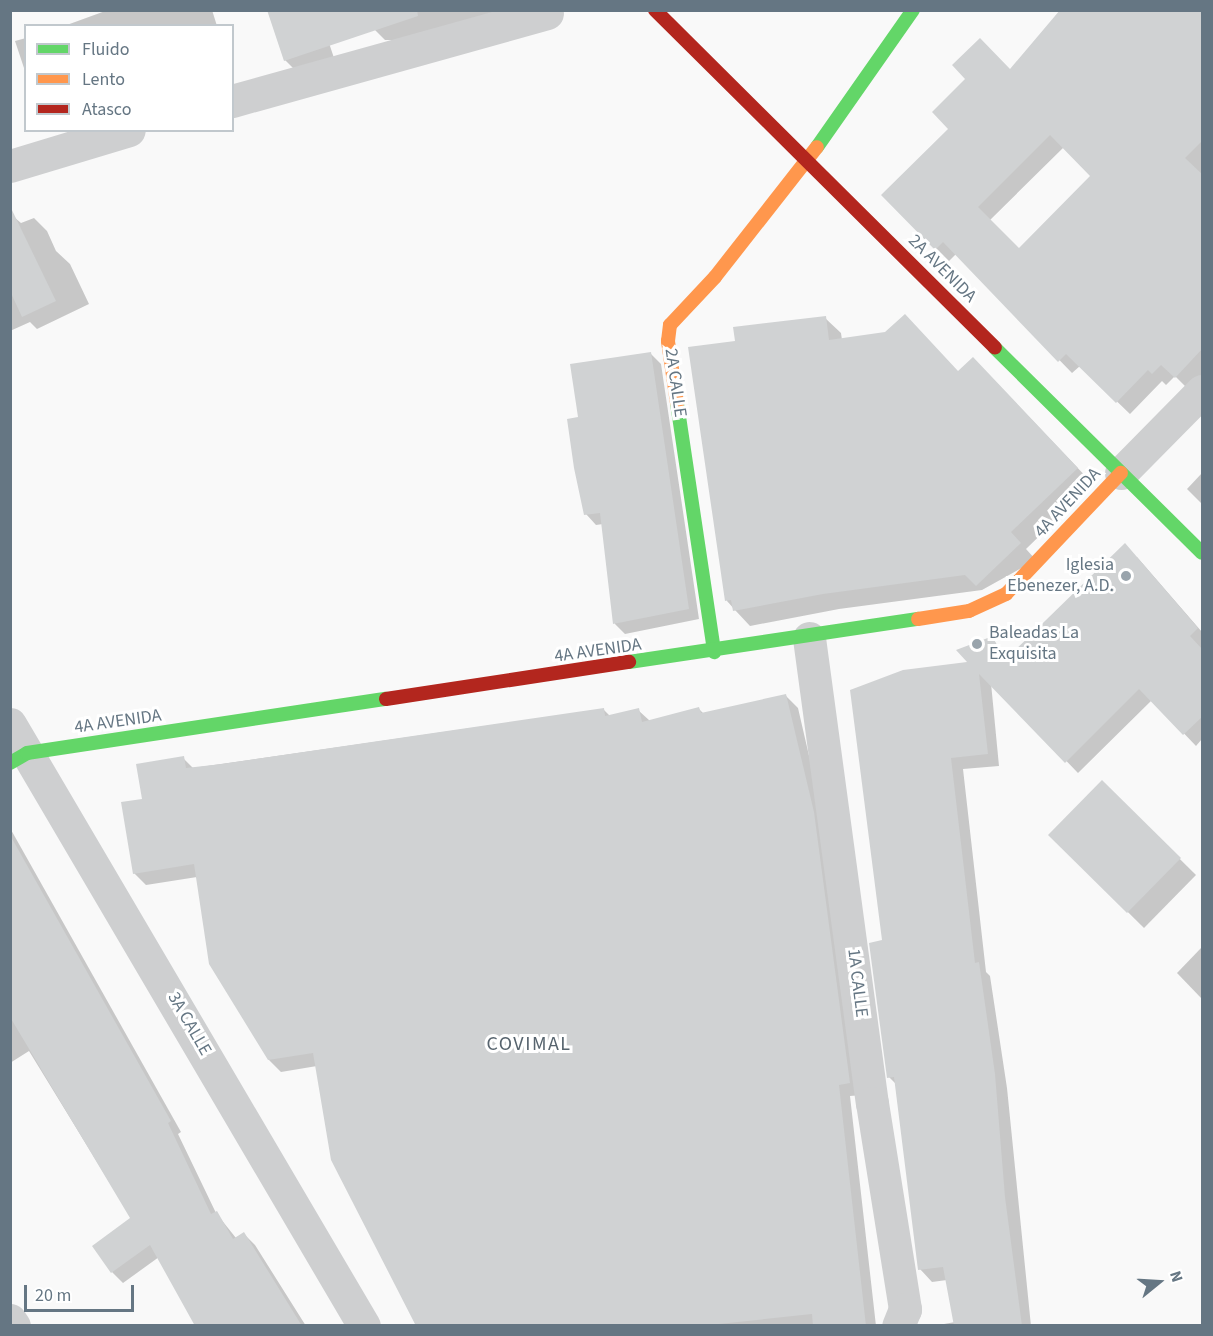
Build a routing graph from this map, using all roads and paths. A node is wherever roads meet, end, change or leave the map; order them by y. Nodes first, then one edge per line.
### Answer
1 (656, 10) edge
2 (913, 10) edge
3 (547, 13) dead end
4 (234, 100) edge
5 (122, 132) edge
6 (807, 162) junction
7 (10, 166) edge
8 (1203, 391) edge
9 (1121, 473) junction
10 (1203, 553) edge
11 (809, 638) junction
12 (714, 652) junction
13 (10, 724) edge
14 (19, 758) edge
15 (10, 1320) edge
16 (14, 1326) edge
17 (364, 1326) edge
18 (898, 1326) edge

1 - 6 street, 2A AVENIDA
2 - 6 street, 2A CALLE
3 - 4 street
5 - 7 street
6 - 9 street, 2A AVENIDA
6 - 12 street, 2A CALLE
8 - 9 street
9 - 10 street, 2A AVENIDA
9 - 11 street, 4A AVENIDA
11 - 12 street, 4A AVENIDA
11 - 18 street, 1A CALLE
12 - 14 street, 4A AVENIDA
13 - 14 street, 3A CALLE
14 - 17 street, 3A CALLE
15 - 16 street

